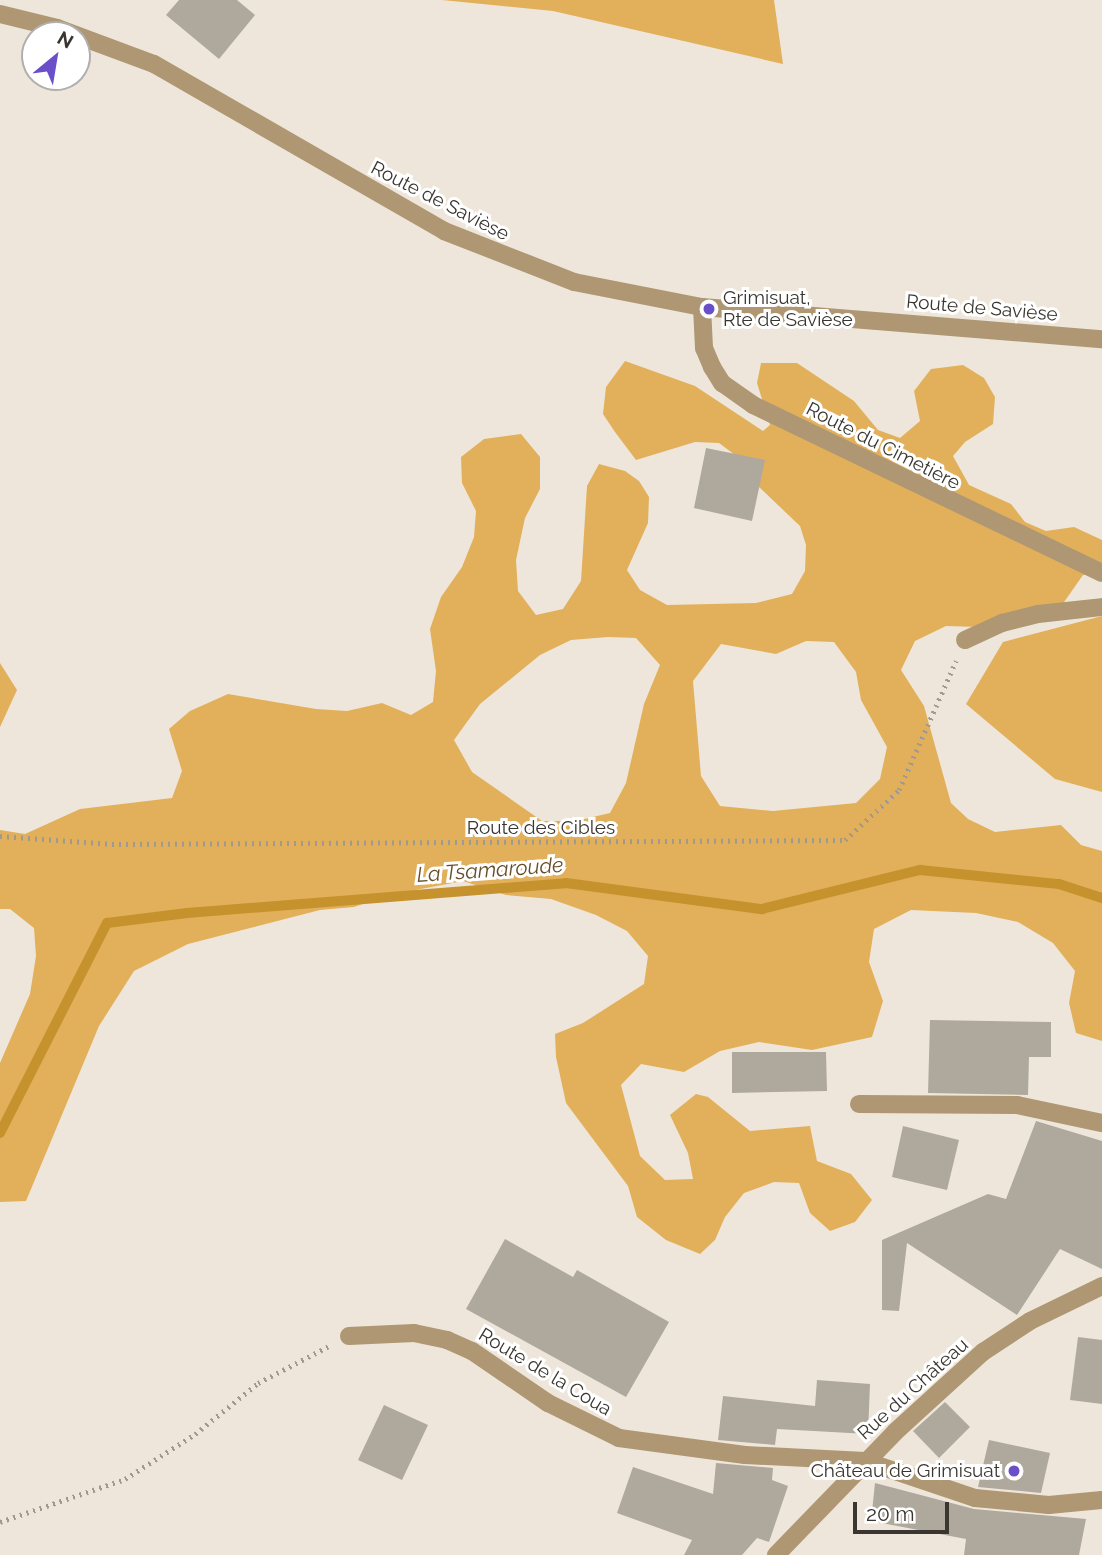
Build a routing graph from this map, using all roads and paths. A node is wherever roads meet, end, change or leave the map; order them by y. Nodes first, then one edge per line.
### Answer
1 (0, 14) edge
2 (702, 307) junction
3 (1102, 339) edge
4 (1102, 573) edge
5 (1102, 607) edge
6 (965, 640) joint
7 (0, 836) edge
8 (859, 1104) dead end
9 (1102, 1123) edge
10 (1102, 1286) edge
11 (349, 1336) joint
12 (865, 1461) junction
13 (1102, 1500) edge
14 (0, 1521) edge
15 (776, 1555) edge

1 - 2 street, Route de Savièse
2 - 3 street, Route de Savièse
2 - 4 street, Route du Cimetière
5 - 6 street
6 - 7 path, Route des Cibles
8 - 9 street
10 - 12 street, Rue du Château
11 - 12 street, Route de la Coua
11 - 14 path
12 - 13 street, Route de la Coua
12 - 15 street, Rue du Château

